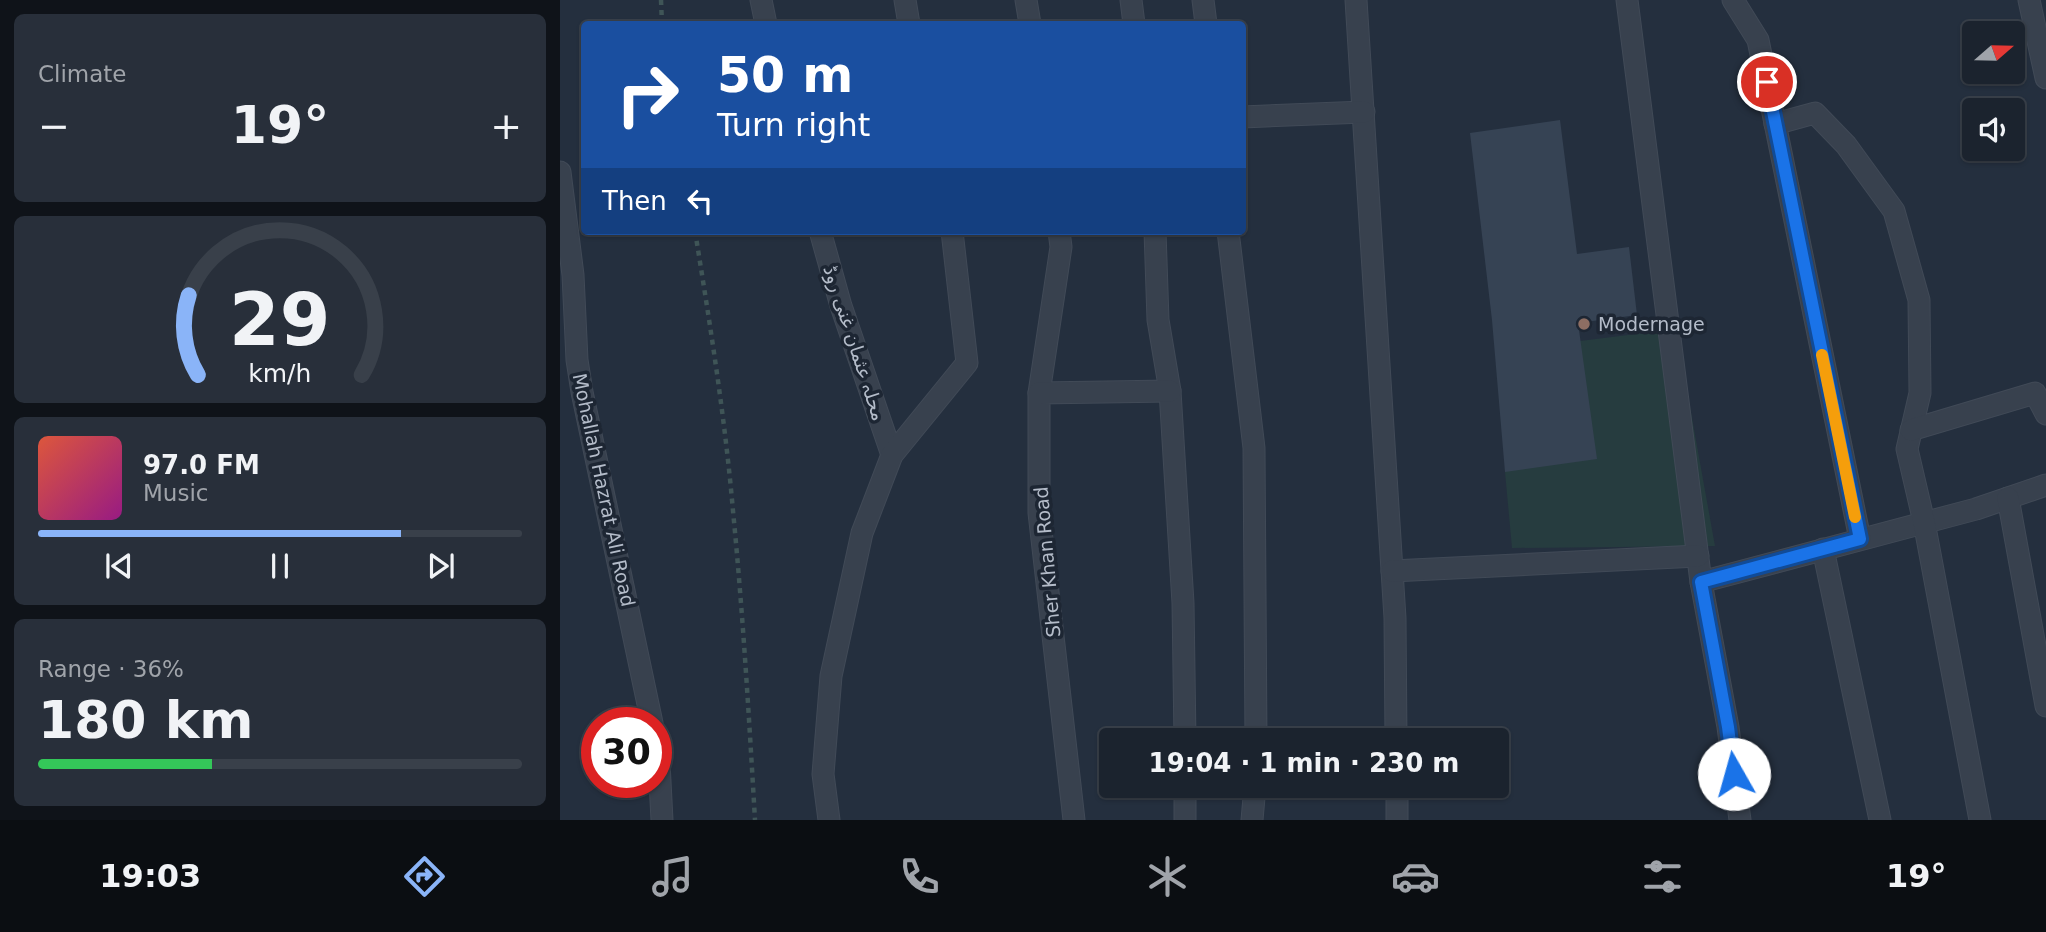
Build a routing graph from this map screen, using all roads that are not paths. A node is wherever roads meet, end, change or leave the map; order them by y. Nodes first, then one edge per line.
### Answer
1 (761, 0) edge
2 (905, 0) edge
3 (1026, 0) edge
4 (1131, 0) edge
5 (1203, 0) edge
6 (1356, 0) edge
7 (1627, 0) edge
8 (1733, 0) edge
9 (2029, 0) edge
10 (765, 21) edge
11 (908, 21) edge
12 (1030, 21) edge
13 (1134, 21) edge
14 (1206, 21) edge
15 (2046, 78) edge
16 (1364, 112) junction
17 (1246, 117) edge
18 (1775, 124) junction
19 (560, 172) edge
20 (821, 235) edge
21 (952, 235) edge
22 (1060, 235) edge
23 (1156, 235) edge
24 (1228, 235) edge
25 (1170, 391) junction
26 (1039, 393) junction
27 (2046, 414) edge
28 (1911, 430) junction
29 (892, 455) junction
30 (2046, 485) edge
31 (2008, 498) junction
32 (1924, 522) junction
33 (1860, 539) junction
34 (1823, 549) junction
35 (1698, 556) junction
36 (1392, 571) junction
37 (1701, 582) junction
38 (2046, 706) edge
39 (649, 707) edge
40 (1185, 728) edge
41 (1256, 728) edge
42 (1396, 728) edge
43 (661, 798) edge
44 (1185, 798) edge
45 (1254, 798) edge
46 (1397, 798) edge
47 (662, 820) edge
48 (829, 820) edge
49 (1074, 820) edge
50 (1185, 820) edge
51 (1252, 820) edge
52 (1397, 820) edge
53 (1740, 820) edge
54 (1880, 820) edge
55 (1980, 820) edge

1 - 10 street
2 - 11 street
3 - 12 street
4 - 13 street
5 - 14 street
6 - 16 street
7 - 35 street
8 - 18 street
9 - 15 street
16 - 17 street
16 - 36 street
18 - 28 street
18 - 33 street
19 - 39 street, Mohallah Hazrat Ali Road
20 - 29 street, محلہ عثمان غنی روڈ
21 - 29 street
22 - 26 street, Sher Khan Road
23 - 25 street
24 - 41 street
25 - 26 street
25 - 40 street
26 - 49 street, Sher Khan Road
27 - 28 street
28 - 32 street
29 - 48 street
30 - 31 street
31 - 32 street
31 - 38 street
32 - 33 street
32 - 55 street
33 - 34 street
34 - 37 street
34 - 54 street
35 - 36 street
35 - 37 street
36 - 42 street
37 - 53 street
43 - 47 street
44 - 50 street
45 - 51 street
46 - 52 street

